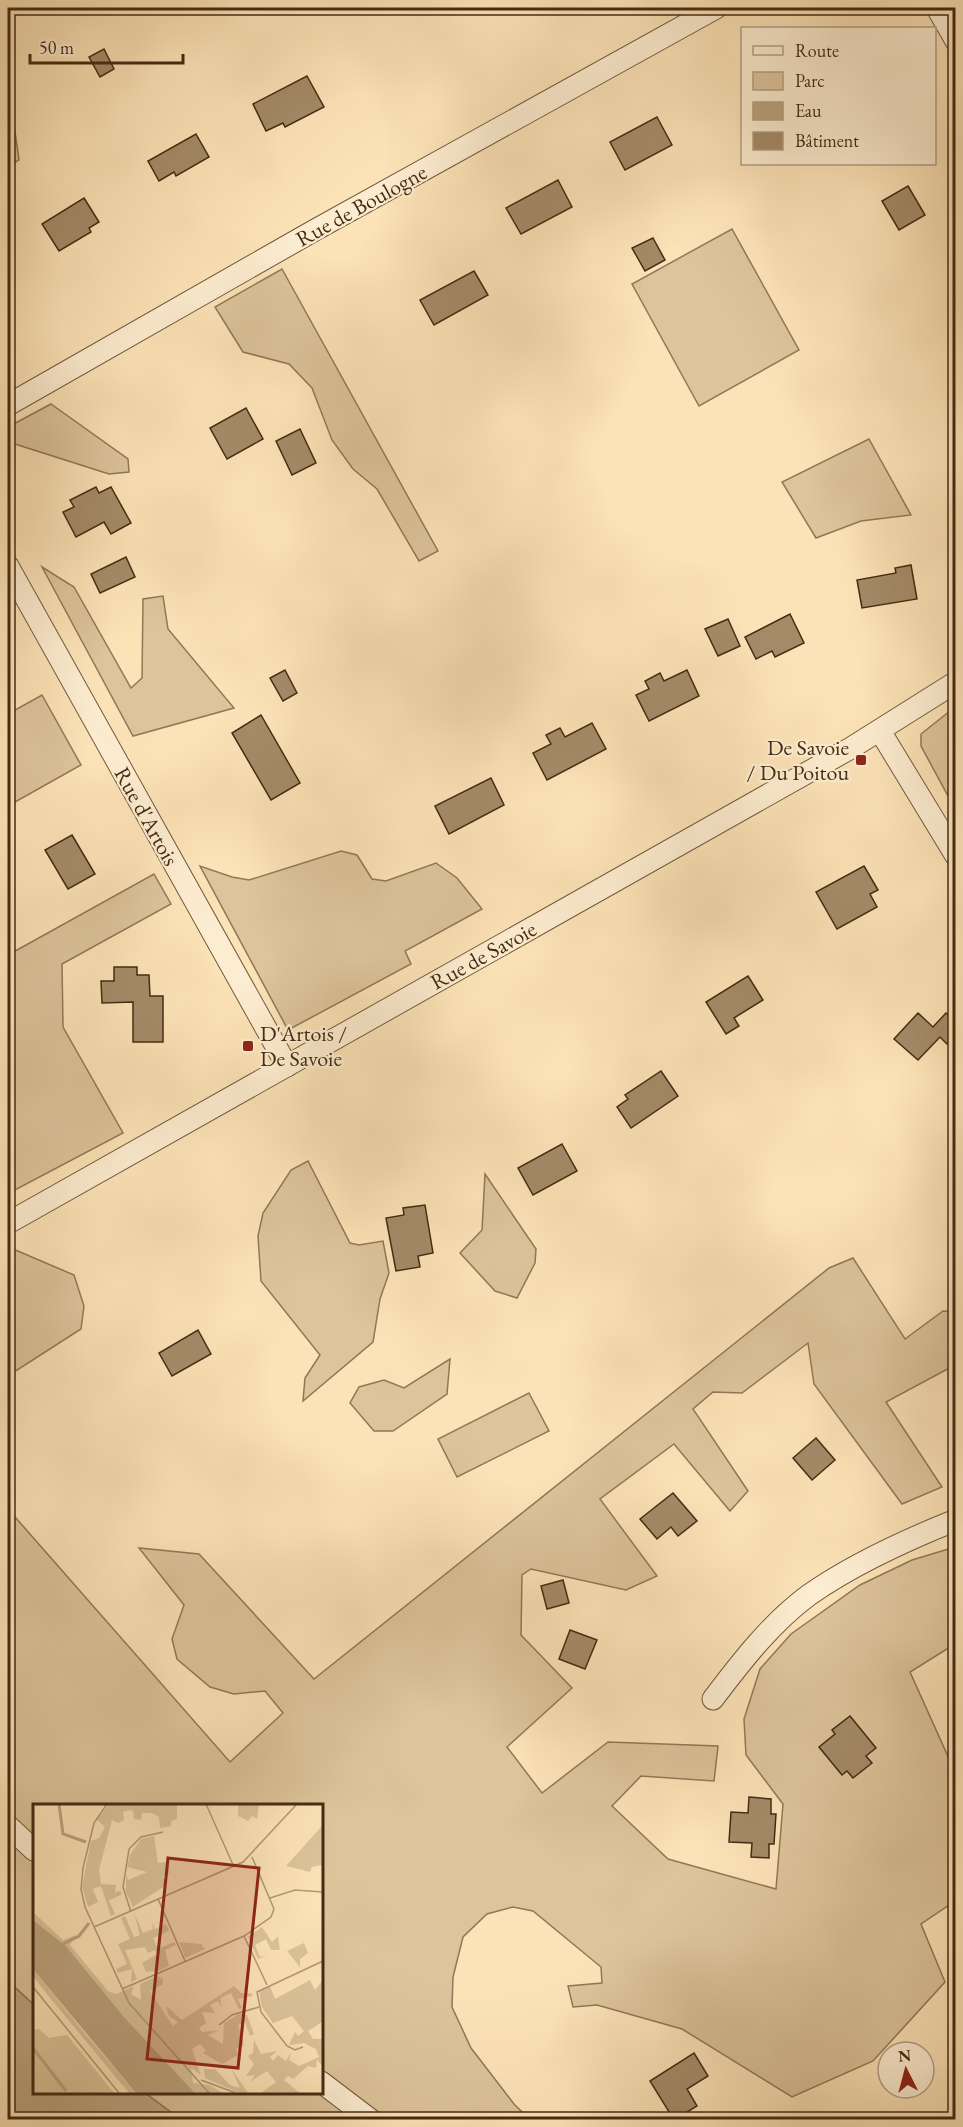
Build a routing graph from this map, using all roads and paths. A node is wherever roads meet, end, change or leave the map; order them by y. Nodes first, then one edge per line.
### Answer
1 (937, 8) edge
2 (703, 10) edge
3 (956, 41) edge
4 (8, 405) edge
5 (8, 566) edge
6 (956, 682) edge
7 (880, 731) junction
8 (956, 856) edge
9 (287, 1066) junction
10 (8, 1223) edge
11 (956, 1520) edge
12 (713, 1699) dead end
13 (8, 1826) edge
14 (33, 1849) edge
15 (322, 2083) edge
16 (371, 2120) edge

1 - 3 street
2 - 4 street, Rue de Boulogne
5 - 9 street, Rue d'Artois
6 - 7 street, Rue de Savoie
7 - 8 street
7 - 9 street, Rue de Savoie
9 - 10 street, Rue de Savoie
11 - 12 street
13 - 14 street
15 - 16 street

